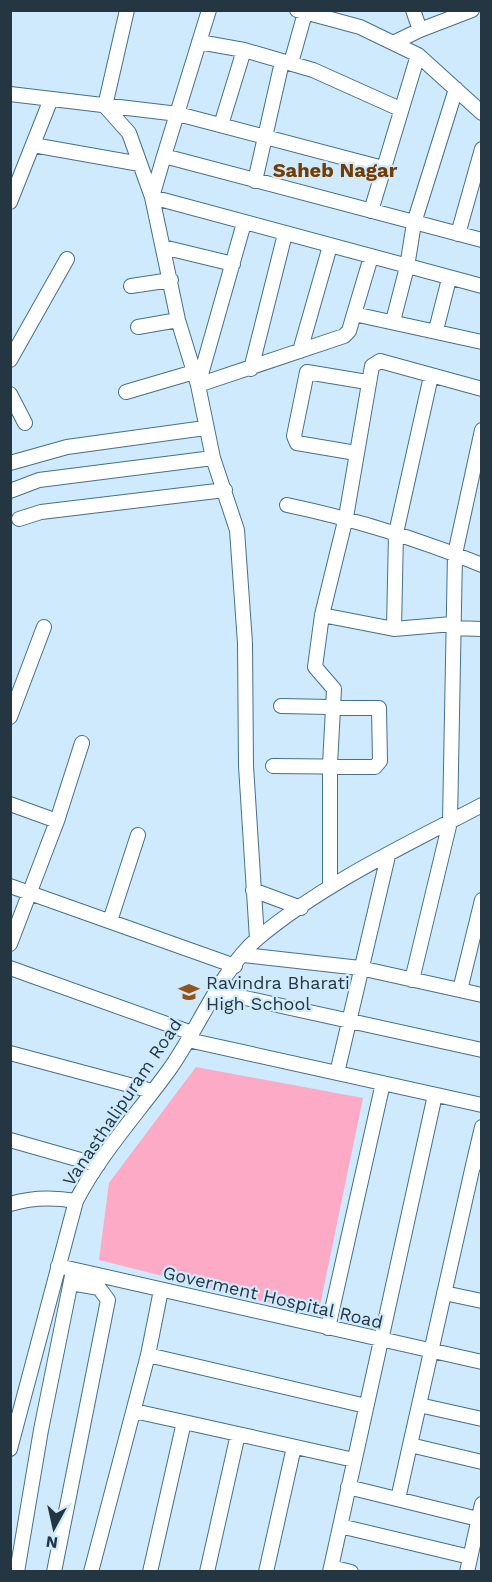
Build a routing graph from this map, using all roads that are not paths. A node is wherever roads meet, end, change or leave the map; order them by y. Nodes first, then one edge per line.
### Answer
1 (127, 10) edge
2 (209, 10) edge
3 (413, 10) edge
4 (472, 10) edge
5 (301, 12) edge
6 (420, 30) junction
7 (200, 42) junction
8 (393, 43) junction
9 (244, 50) junction
10 (418, 55) junction
11 (286, 63) junction
12 (456, 88) junction
13 (10, 94) edge
14 (51, 99) junction
15 (105, 106) junction
16 (400, 109) junction
17 (178, 114) junction
18 (482, 114) edge
19 (221, 125) junction
20 (265, 136) junction
21 (33, 145) junction
22 (482, 149) edge
23 (164, 156) junction
24 (140, 164) junction
25 (383, 168) junction
26 (255, 181) junction
27 (152, 197) junction
28 (10, 202) edge
29 (371, 211) junction
30 (244, 223) junction
31 (414, 223) junction
32 (285, 234) junction
33 (458, 234) junction
34 (482, 240) edge
35 (330, 246) junction
36 (164, 247) junction
37 (371, 257) junction
38 (67, 259) dead end
39 (233, 264) junction
40 (407, 267) junction
41 (449, 279) junction
42 (171, 280) junction
43 (131, 286) dead end
44 (482, 286) edge
45 (354, 314) junction
46 (178, 320) junction
47 (393, 321) junction
48 (138, 327) dead end
49 (435, 330) junction
50 (480, 337) edge
51 (300, 351) junction
52 (10, 360) edge
53 (251, 369) junction
54 (431, 376) junction
55 (196, 379) junction
56 (367, 382) junction
57 (482, 389) edge
58 (126, 392) dead end
59 (10, 394) edge
60 (25, 423) dead end
61 (206, 428) junction
62 (482, 430) edge
63 (356, 453) junction
64 (213, 458) junction
65 (10, 463) edge
66 (225, 490) junction
67 (10, 491) edge
68 (287, 505) dead end
69 (346, 517) junction
70 (20, 519) dead end
71 (396, 533) junction
72 (455, 554) junction
73 (482, 565) edge
74 (322, 615) junction
75 (452, 626) junction
76 (44, 627) dead end
77 (394, 629) junction
78 (482, 629) edge
79 (281, 705) dead end
80 (332, 707) junction
81 (10, 717) edge
82 (82, 742) dead end
83 (330, 765) junction
84 (273, 766) dead end
85 (10, 804) edge
86 (482, 805) edge
87 (57, 821) junction
88 (450, 822) junction
89 (138, 835) dead end
90 (388, 856) junction
91 (10, 886) edge
92 (330, 887) junction
93 (254, 890) junction
94 (29, 892) junction
95 (482, 900) edge
96 (301, 908) junction
97 (110, 921) junction
98 (257, 939) junction
99 (10, 944) edge
100 (239, 961) junction
101 (10, 968) edge
102 (360, 968) junction
103 (411, 980) junction
104 (460, 990) junction
105 (218, 992) junction
106 (482, 995) edge
107 (349, 1021) junction
108 (190, 1037) junction
109 (482, 1050) edge
110 (10, 1053) edge
111 (338, 1073) junction
112 (383, 1083) junction
113 (152, 1091) junction
114 (435, 1095) junction
115 (482, 1105) edge
116 (482, 1127) edge
117 (10, 1140) edge
118 (478, 1162) edge
119 (98, 1165) junction
120 (76, 1201) junction
121 (10, 1203) edge
122 (58, 1266) junction
123 (72, 1277) junction
124 (161, 1290) junction
125 (444, 1293) junction
126 (482, 1301) edge
127 (328, 1328) junction
128 (381, 1340) junction
129 (431, 1351) junction
130 (147, 1355) junction
131 (482, 1362) edge
132 (366, 1406) junction
133 (419, 1406) junction
134 (134, 1411) junction
135 (482, 1419) edge
136 (184, 1422) junction
137 (13, 1431) edge
138 (238, 1434) junction
139 (411, 1445) junction
140 (294, 1447) junction
141 (10, 1449) edge
142 (354, 1460) junction
143 (482, 1462) edge
144 (348, 1487) junction
145 (398, 1499) junction
146 (482, 1504) edge
147 (478, 1519) junction
148 (340, 1526) junction
149 (470, 1557) junction
150 (330, 1569) edge
151 (17, 1572) edge
152 (54, 1572) edge
153 (91, 1572) edge
154 (150, 1572) edge
155 (207, 1572) edge
156 (266, 1572) edge
157 (351, 1572) edge
158 (467, 1572) edge

1 - 15 street
2 - 7 street
3 - 6 street
4 - 6 street
5 - 8 street
5 - 11 street
6 - 8 street
7 - 9 street
7 - 17 street
8 - 10 street
9 - 11 street
9 - 19 street
10 - 12 street
10 - 16 street
11 - 16 street
11 - 20 street
12 - 18 street
12 - 31 street
13 - 14 street
14 - 15 street
14 - 21 street
15 - 17 street
15 - 24 street
16 - 25 street
17 - 19 street
17 - 23 street
19 - 20 street
20 - 25 street
20 - 26 street
21 - 24 street
21 - 28 street
22 - 33 street
23 - 26 street
23 - 27 street
24 - 27 street
25 - 29 street
26 - 29 street
27 - 30 street
27 - 36 street
29 - 31 street
30 - 32 street
30 - 39 street
31 - 33 street
31 - 40 street
32 - 35 street
32 - 53 street
33 - 34 street
35 - 37 street
35 - 51 street
36 - 39 street
36 - 42 street
37 - 40 street
37 - 45 street
38 - 52 street
39 - 55 street
40 - 41 street
40 - 47 street
41 - 44 street
41 - 49 street
42 - 43 street
42 - 46 street
45 - 47 street
45 - 51 street
46 - 48 street
46 - 55 street
47 - 49 street
49 - 50 street
51 - 53 street
53 - 55 street
54 - 56 street
54 - 57 street
54 - 71 street
55 - 58 street
55 - 61 street
56 - 63 street
56 - 63 street
59 - 60 street
61 - 64 street
61 - 65 street
62 - 72 street
63 - 69 street
64 - 66 street
64 - 67 street
66 - 70 street
66 - 93 street
68 - 69 street
69 - 71 street
69 - 74 street
71 - 72 street
71 - 77 street
72 - 73 street
72 - 75 street
74 - 77 street
74 - 80 street
75 - 77 street
75 - 78 street
75 - 88 street
76 - 81 street
79 - 80 street
80 - 83 street
80 - 83 street
82 - 87 street
83 - 84 street
83 - 92 street
85 - 87 street
86 - 88 street, Vanasthalipuram Road
87 - 94 street
88 - 90 street, Vanasthalipuram Road
88 - 103 street
89 - 97 street
90 - 92 street, Vanasthalipuram Road
90 - 102 street
91 - 94 street
92 - 96 street, Vanasthalipuram Road
93 - 96 street
93 - 98 street
94 - 97 street
94 - 99 street
95 - 104 street
96 - 98 street, Vanasthalipuram Road
97 - 100 street
98 - 100 street, Vanasthalipuram Road
100 - 102 street
100 - 105 street, Vanasthalipuram Road
101 - 108 street
102 - 103 street
102 - 107 street
103 - 104 street
104 - 106 street
105 - 107 street
105 - 108 street, Vanasthalipuram Road
107 - 109 street
107 - 111 street
108 - 111 street
108 - 113 street, Vanasthalipuram Road
110 - 113 street
111 - 112 street
112 - 114 street
112 - 127 street
113 - 119 street, Vanasthalipuram Road
114 - 115 street
114 - 128 street
116 - 118 street
117 - 119 street
118 - 125 street
119 - 120 street, Vanasthalipuram Road
120 - 121 street
120 - 122 street, Vanasthalipuram Road
122 - 123 street, Goverment Hospital Road
122 - 137 street, Vanasthalipuram Road
123 - 124 street, Goverment Hospital Road
123 - 151 street
123 - 152 street
124 - 127 street, Goverment Hospital Road
124 - 130 street
125 - 126 street
125 - 129 street
127 - 128 street, Goverment Hospital Road
128 - 129 street, Goverment Hospital Road
128 - 132 street
129 - 131 street, Goverment Hospital Road
129 - 133 street
130 - 132 street
130 - 134 street
132 - 142 street
133 - 135 street
133 - 139 street
134 - 136 street
134 - 153 street
136 - 138 street
136 - 154 street
137 - 141 street, Vanasthalipuram Road
138 - 140 street
138 - 155 street
139 - 143 street
139 - 145 street
140 - 142 street
140 - 156 street
142 - 144 street
144 - 145 street
144 - 148 street
145 - 147 street
146 - 147 street
147 - 149 street
148 - 149 street
148 - 150 street
149 - 158 street
150 - 157 street

